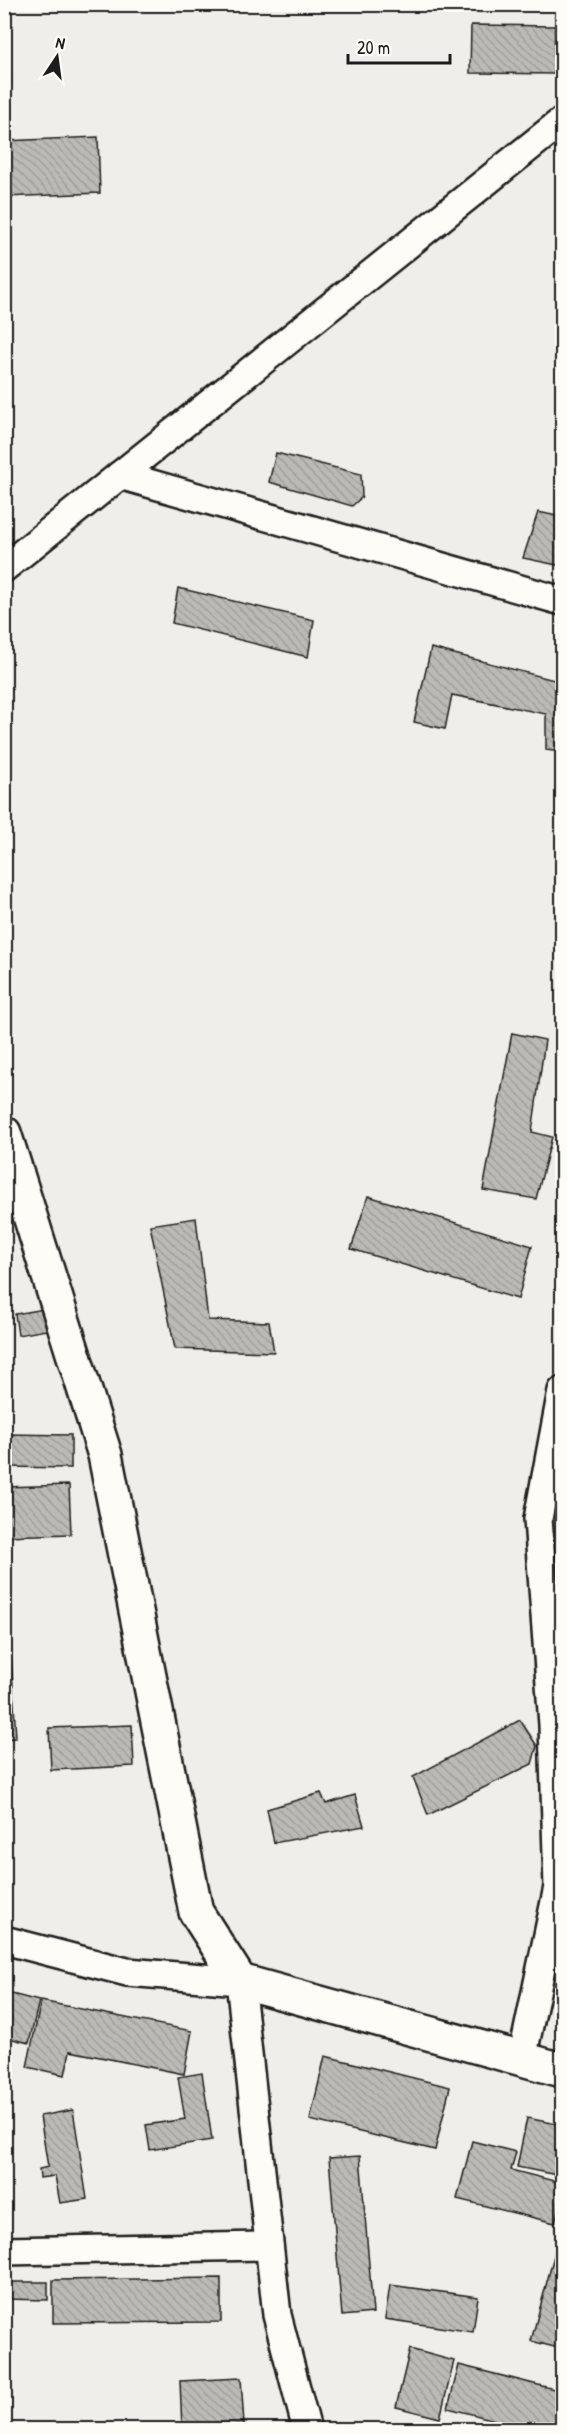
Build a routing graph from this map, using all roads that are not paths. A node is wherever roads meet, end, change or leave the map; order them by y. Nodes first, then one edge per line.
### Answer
1 (562, 121) edge
2 (120, 475) junction
3 (4, 568) edge
4 (562, 601) edge
5 (4, 1133) edge
6 (562, 1391) edge
7 (4, 1940) edge
8 (240, 1981) junction
9 (522, 2059) junction
10 (562, 2070) edge
11 (269, 2246) junction
12 (4, 2251) edge
13 (307, 2430) edge

1 - 2 street
2 - 3 street
2 - 4 street
5 - 8 street
6 - 9 street
7 - 8 street
8 - 9 street
8 - 11 street
9 - 10 street
11 - 12 street
11 - 13 street

